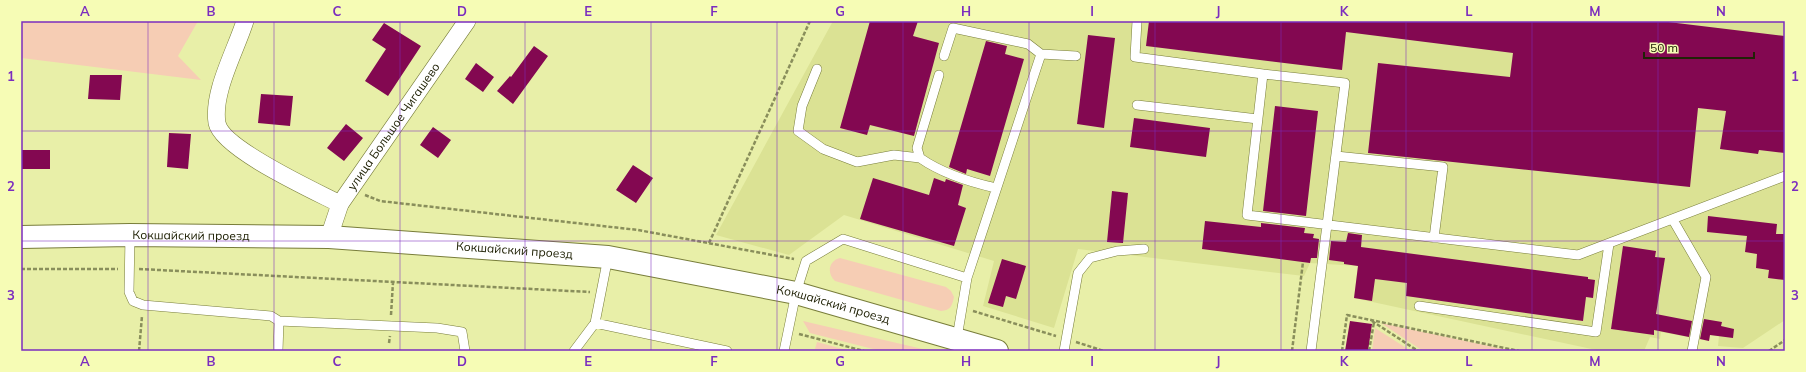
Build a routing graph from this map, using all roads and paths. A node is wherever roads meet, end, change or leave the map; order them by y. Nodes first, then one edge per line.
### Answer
1 (245, 21) edge
2 (467, 21) edge
3 (810, 21) edge
4 (1137, 21) edge
5 (1041, 54) junction
6 (944, 56) dead end
7 (1076, 56) dead end
8 (817, 69) dead end
9 (1263, 74) junction
10 (939, 75) dead end
11 (1137, 105) dead end
12 (1258, 119) junction
13 (1336, 156) junction
14 (920, 158) junction
15 (1785, 176) edge
16 (996, 188) junction
17 (344, 197) junction
18 (1673, 220) junction
19 (1328, 225) junction
20 (130, 235) junction
21 (21, 237) edge
22 (329, 237) junction
23 (1434, 238) junction
24 (709, 243) junction
25 (1609, 244) junction
26 (1144, 249) dead end
27 (608, 257) junction
28 (806, 261) junction
29 (1303, 262) dead end
30 (21, 269) edge
31 (129, 269) junction
32 (967, 278) junction
33 (393, 282) junction
34 (601, 292) junction
35 (796, 293) junction
36 (143, 305) junction
37 (1419, 306) dead end
38 (962, 308) junction
39 (1370, 319) junction
40 (279, 321) junction
41 (1374, 322) junction
42 (595, 324) junction
43 (390, 326) junction
44 (788, 332) junction
45 (957, 338) junction
46 (1066, 339) junction
47 (1785, 340) edge
48 (390, 343) dead end
49 (139, 351) edge
50 (278, 351) edge
51 (465, 351) edge
52 (574, 351) edge
53 (727, 351) edge
54 (784, 351) edge
55 (864, 351) edge
56 (998, 351) edge
57 (1064, 351) edge
58 (1104, 351) edge
59 (1292, 351) edge
60 (1311, 351) edge
61 (1342, 351) edge
62 (1369, 351) edge
63 (1418, 351) edge
64 (1519, 351) edge
65 (1692, 351) edge
66 (1769, 351) edge

1 - 17 street
2 - 17 street, улица Большое Чигашево
3 - 24 path
4 - 9 lane
5 - 6 lane
5 - 7 lane
5 - 16 lane
8 - 14 lane
9 - 12 lane
9 - 13 lane
10 - 14 lane
11 - 12 lane
12 - 19 lane
13 - 19 lane
13 - 23 lane
14 - 16 lane
15 - 18 lane
16 - 32 lane
17 - 22 street, улица Большое Чигашево
17 - 24 path
18 - 25 lane
18 - 65 lane
19 - 23 lane
19 - 60 lane
20 - 21 main road, Кокшайский проезд
20 - 22 main road, Кокшайский проезд
20 - 31 lane
22 - 27 main road, Кокшайский проезд
23 - 25 lane
24 - 28 path
25 - 37 lane
26 - 46 lane
27 - 34 lane
27 - 35 main road, Кокшайский проезд
28 - 32 lane
28 - 35 lane
29 - 59 path
30 - 31 path
31 - 33 path
31 - 36 lane
32 - 38 lane
33 - 34 path
33 - 43 path
34 - 42 lane
35 - 44 lane
35 - 45 main road, Кокшайский проезд
36 - 40 lane
36 - 49 path
38 - 45 lane
38 - 46 path
39 - 41 path
39 - 61 path
39 - 64 path
40 - 43 lane
40 - 50 lane
41 - 62 path
41 - 63 path
42 - 52 lane
42 - 53 lane
43 - 48 path
43 - 51 lane
44 - 54 lane
44 - 55 path
45 - 56 main road, Кокшайский проезд
46 - 57 lane
46 - 58 path
47 - 66 path

